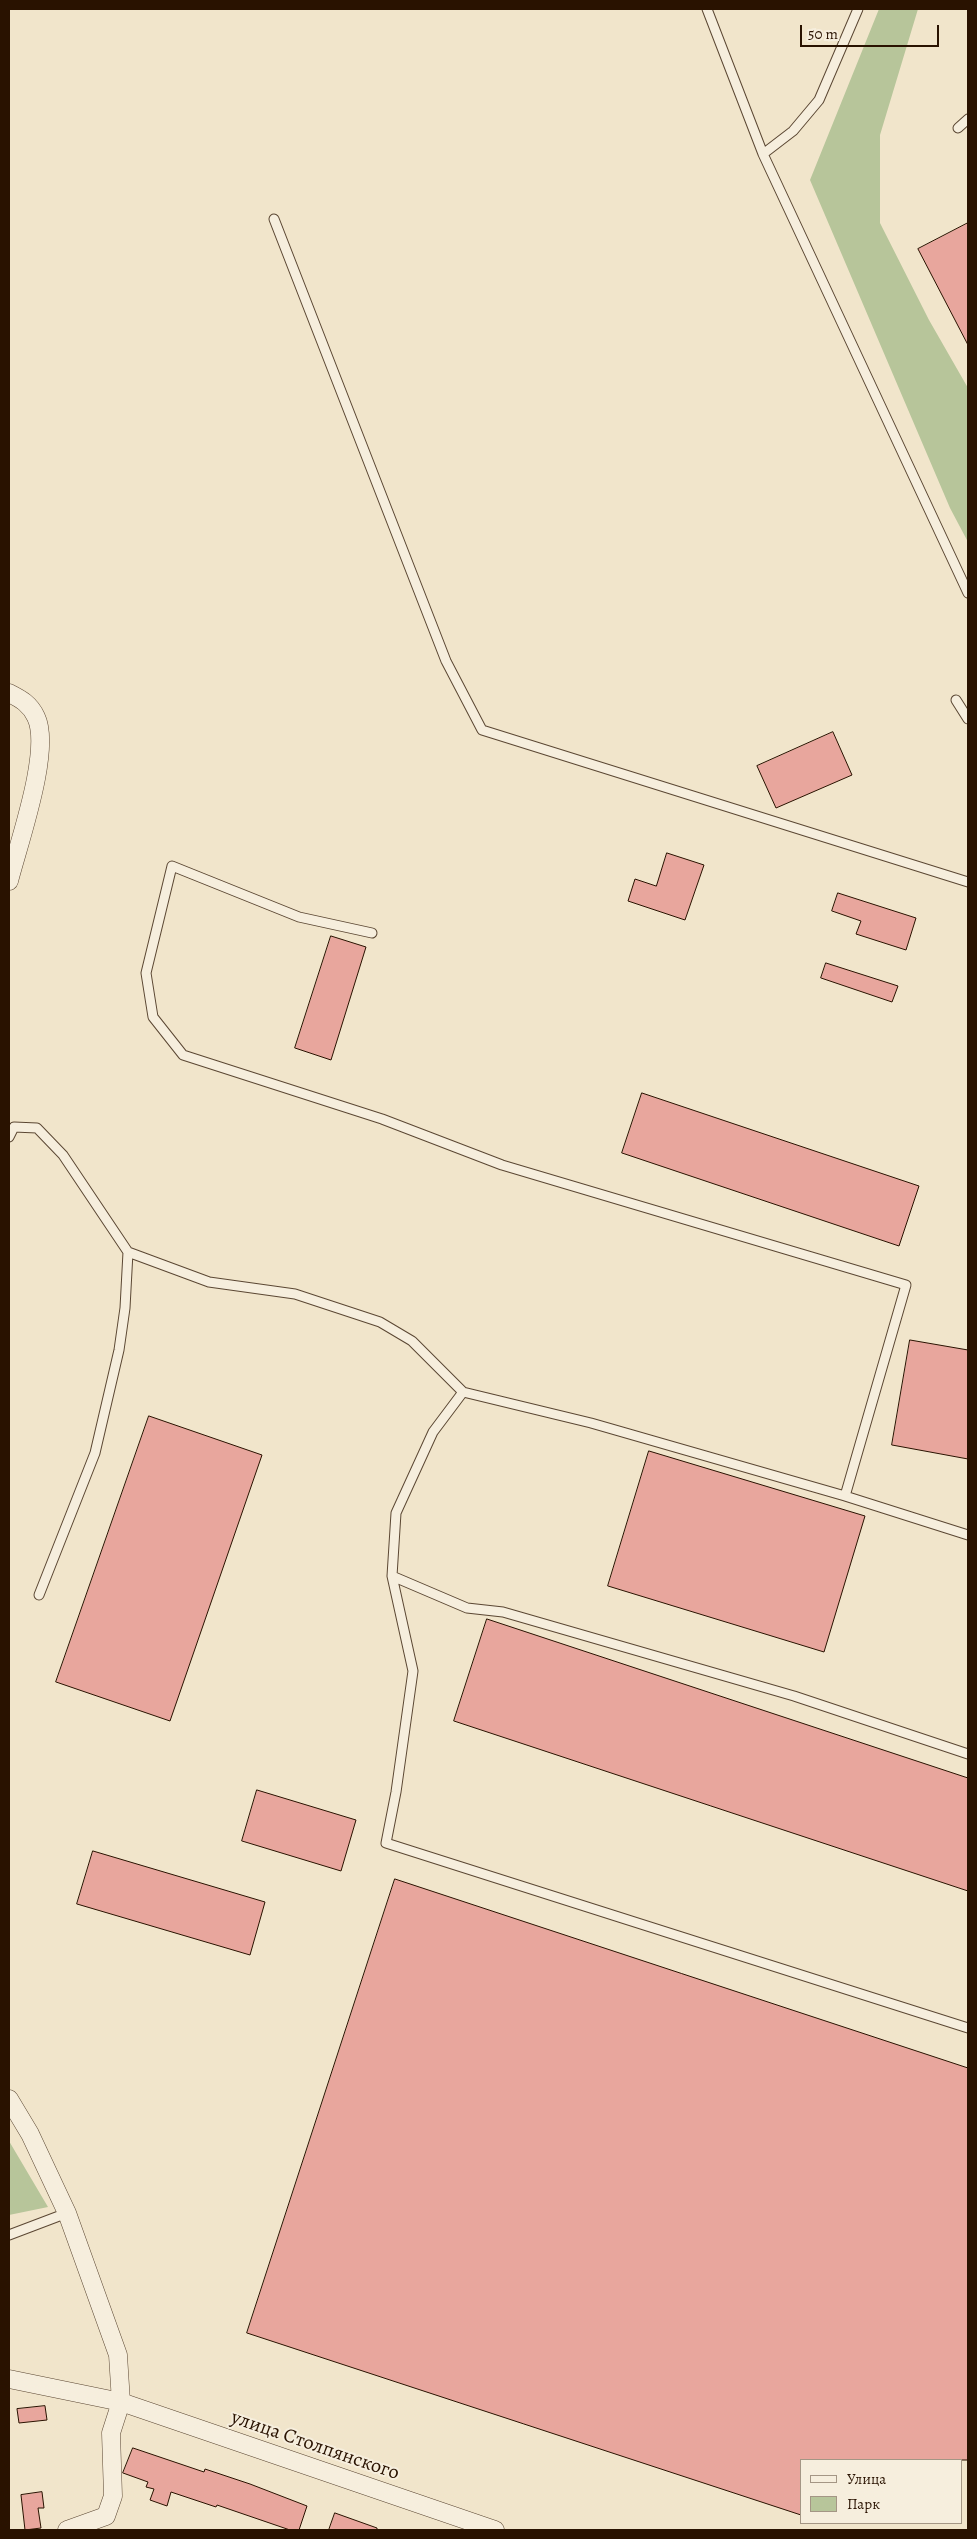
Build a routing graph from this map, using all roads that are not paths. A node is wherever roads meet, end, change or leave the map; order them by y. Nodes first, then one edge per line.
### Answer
1 (707, 9) edge
2 (858, 9) edge
3 (968, 119) edge
4 (958, 128) dead end
5 (763, 154) junction
6 (274, 218) dead end
7 (968, 593) edge
8 (9, 692) edge
9 (956, 700) dead end
10 (968, 719) edge
11 (9, 881) edge
12 (968, 882) edge
13 (372, 933) dead end
14 (9, 1137) edge
15 (128, 1252) junction
16 (463, 1392) junction
17 (846, 1496) junction
18 (968, 1535) edge
19 (392, 1576) junction
20 (39, 1595) dead end
21 (968, 1754) edge
22 (968, 2028) edge
23 (9, 2099) edge
24 (67, 2212) junction
25 (9, 2235) edge
26 (9, 2379) edge
27 (121, 2402) junction
28 (67, 2530) edge
29 (495, 2530) edge

1 - 5 lane
2 - 5 lane
3 - 4 lane
5 - 7 lane
6 - 12 lane
8 - 11 street
9 - 10 lane
13 - 17 lane
14 - 15 lane
15 - 16 lane
15 - 20 lane
16 - 17 lane
16 - 19 lane
17 - 18 lane
19 - 21 lane
19 - 22 lane
23 - 24 street
24 - 25 lane
24 - 27 street
26 - 27 street, улица Столпянского
27 - 28 street
27 - 29 street, улица Столпянского

